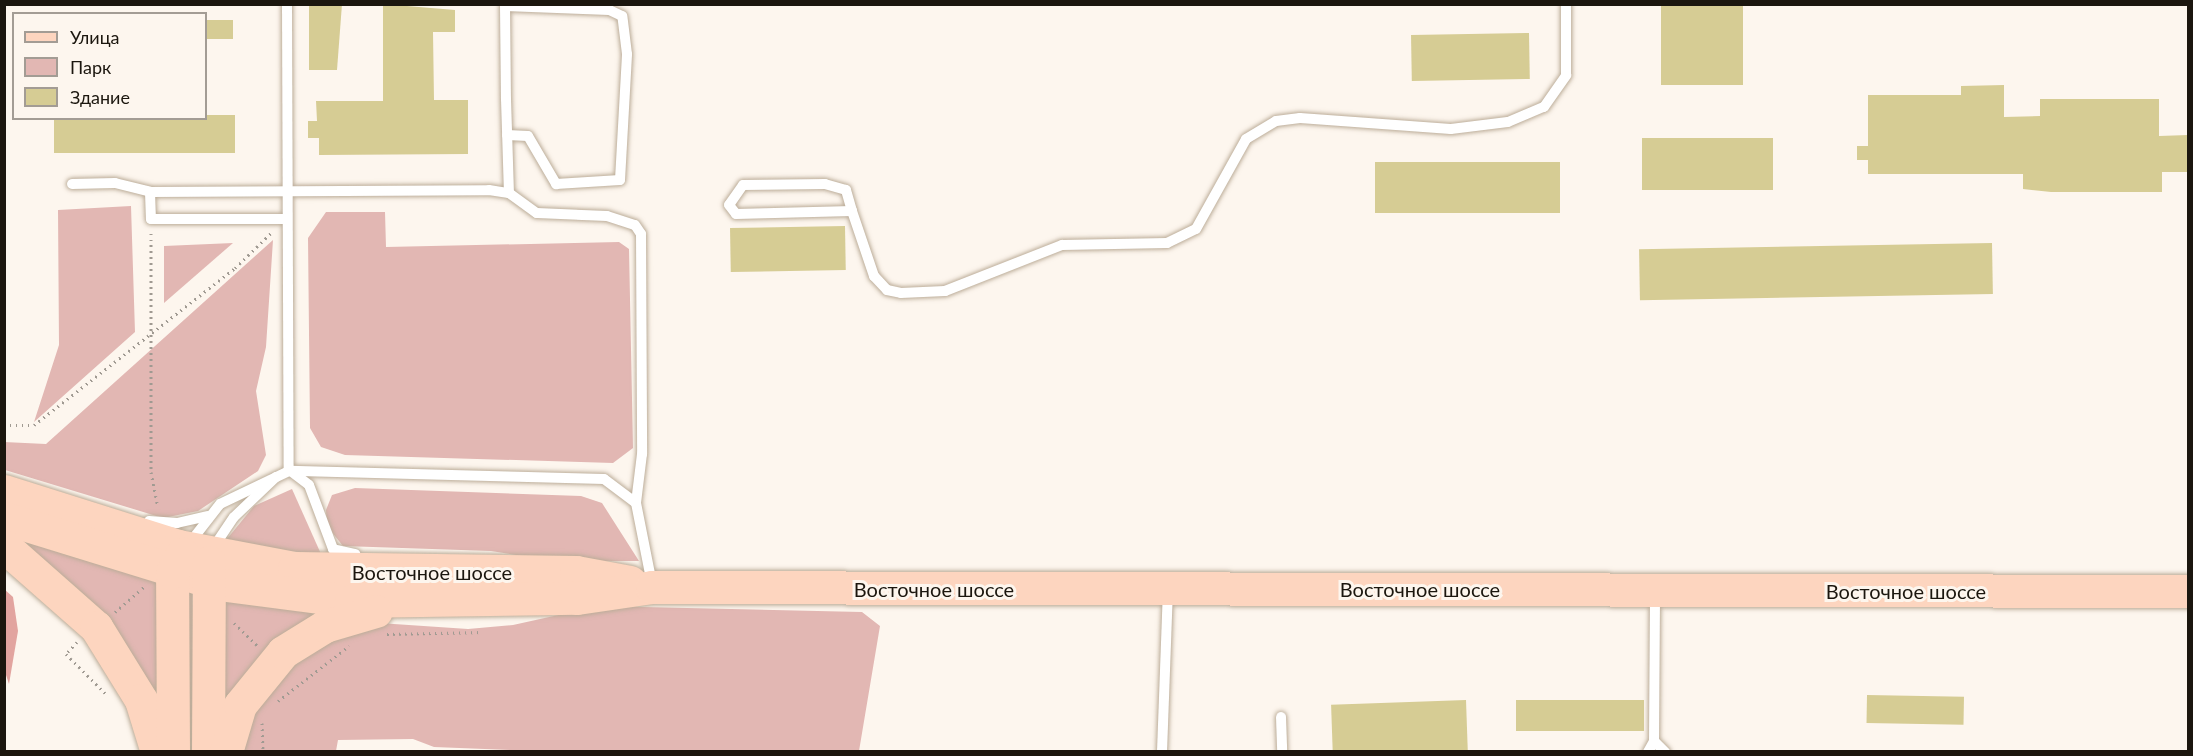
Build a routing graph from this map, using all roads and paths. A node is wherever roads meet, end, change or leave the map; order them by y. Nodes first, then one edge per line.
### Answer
1 (287, 4) edge
2 (1566, 4) edge
3 (507, 135) junction
4 (72, 184) dead end
5 (286, 189) junction
6 (150, 192) junction
7 (509, 193) junction
8 (852, 211) junction
9 (151, 219) junction
10 (286, 219) junction
11 (152, 333) junction
12 (4, 425) edge
13 (289, 471) junction
14 (276, 476) junction
15 (4, 491) edge
16 (636, 503) junction
17 (207, 516) junction
18 (4, 518) edge
19 (103, 521) junction
20 (158, 523) junction
21 (4, 546) edge
22 (185, 564) junction
23 (545, 572) junction
24 (652, 587) junction
25 (1168, 588) junction
26 (1655, 591) junction
27 (2188, 591) edge
28 (422, 601) junction
29 (96, 627) junction
30 (483, 632) dead end
31 (377, 634) dead end
32 (356, 641) dead end
33 (112, 699) dead end
34 (271, 706) dead end
35 (262, 713) dead end
36 (1281, 717) dead end
37 (1654, 741) junction
38 (157, 752) edge
39 (173, 752) edge
40 (208, 752) edge
41 (226, 752) edge
42 (263, 752) edge
43 (1162, 752) edge
44 (1282, 752) edge
45 (1648, 752) edge
46 (1665, 752) edge

1 - 5 lane
2 - 8 lane
3 - 3 lane
3 - 7 lane
4 - 6 lane
5 - 6 lane
5 - 7 lane
5 - 10 lane
6 - 9 lane
7 - 16 lane
8 - 8 lane
9 - 10 lane
9 - 11 path
10 - 11 path
10 - 13 lane
11 - 12 path
11 - 20 path
13 - 14 lane
13 - 16 lane
13 - 23 lane
14 - 17 lane
14 - 22 lane
15 - 19 main road
16 - 24 lane
17 - 20 lane
17 - 22 lane
18 - 22 main road
19 - 20 lane
19 - 22 main road
21 - 29 main road
22 - 23 main road, Восточное шоссе
22 - 28 main road
22 - 29 path
22 - 39 main road
22 - 40 main road
23 - 24 main road, Восточное шоссе
24 - 25 main road, Восточное шоссе
24 - 28 main road, Восточное шоссе
25 - 26 main road, Восточное шоссе
25 - 43 lane
26 - 27 main road, Восточное шоссе
26 - 37 lane
28 - 41 main road
29 - 33 path
29 - 38 main road
30 - 31 path
32 - 34 path
35 - 42 path
36 - 44 lane
37 - 45 lane
37 - 46 lane

